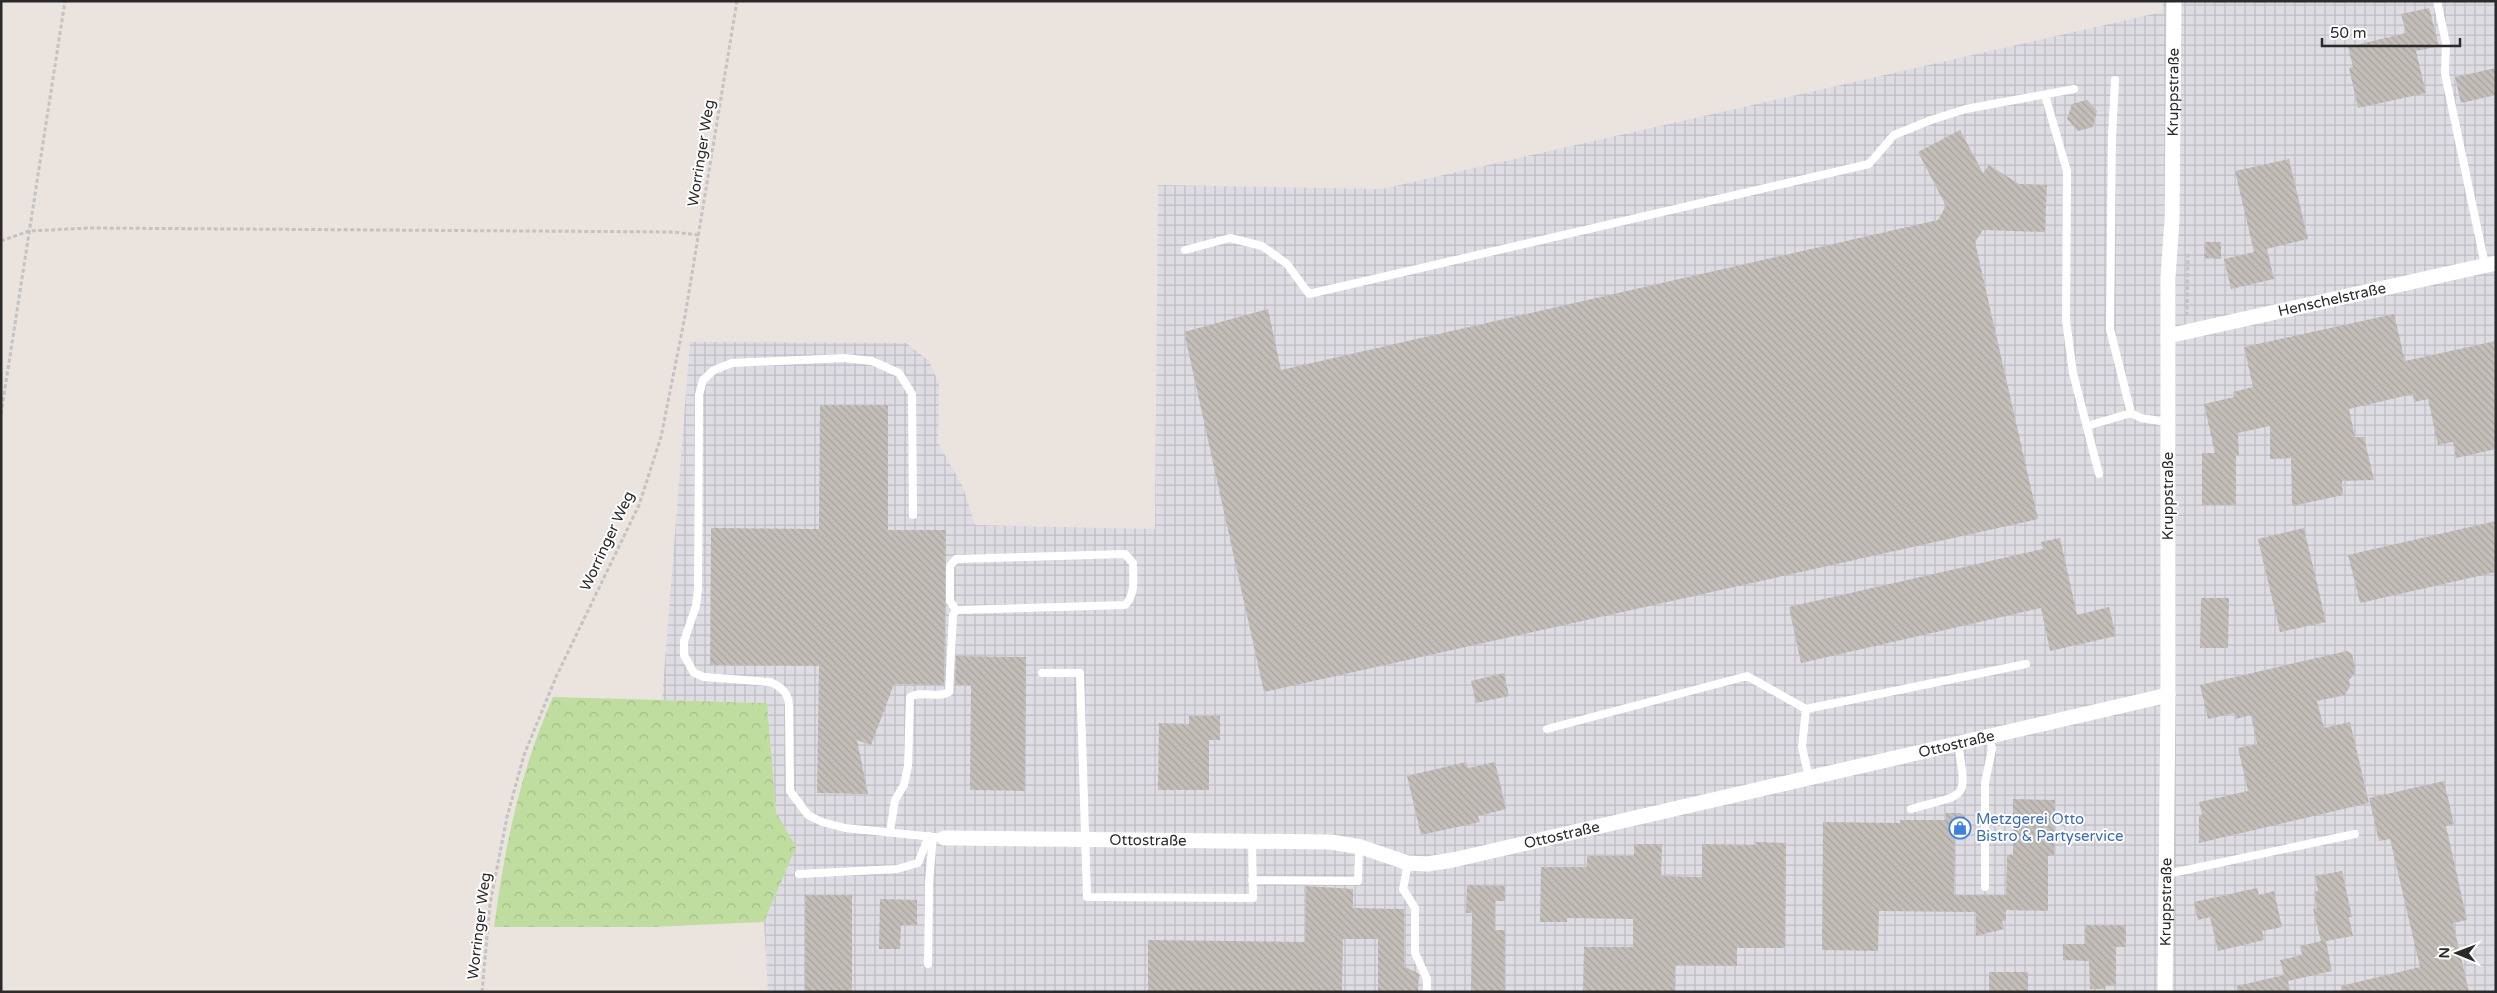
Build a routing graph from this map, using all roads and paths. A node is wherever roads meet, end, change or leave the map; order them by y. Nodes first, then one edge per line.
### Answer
1 (65, 1) edge
2 (737, 1) edge
3 (2174, 1) edge
4 (2437, 1) edge
5 (2115, 80) dead end
6 (2074, 89) dead end
7 (2045, 95) junction
8 (29, 231) junction
9 (699, 235) junction
10 (1, 241) edge
11 (1185, 250) dead end
12 (2490, 264) edge
13 (2168, 336) junction
14 (2131, 413) junction
15 (1, 414) edge
16 (2168, 422) junction
17 (2087, 426) junction
18 (2099, 474) dead end
19 (913, 515) dead end
20 (956, 610) junction
21 (2026, 664) dead end
22 (1042, 673) dead end
23 (2168, 695) junction
24 (1806, 709) junction
25 (1547, 729) dead end
26 (1990, 737) junction
27 (1958, 744) junction
28 (1810, 778) junction
29 (1911, 809) dead end
30 (890, 832) junction
31 (2355, 834) dead end
32 (935, 837) junction
33 (1086, 840) junction
34 (1252, 841) junction
35 (1358, 846) junction
36 (1408, 863) junction
37 (799, 874) dead end
38 (2167, 874) junction
39 (1252, 880) junction
40 (1984, 887) dead end
41 (928, 964) dead end
42 (482, 992) edge
43 (1427, 992) edge
44 (2166, 992) edge

1 - 8 path
2 - 9 path, Worringer Weg
3 - 13 street, Kruppstraße
4 - 12 lane
5 - 14 lane
6 - 7 lane
7 - 11 lane
7 - 17 lane
8 - 9 path
8 - 10 path
8 - 15 path
9 - 42 path, Worringer Weg
12 - 13 street, Henschelstraße
13 - 16 street, Kruppstraße
14 - 16 lane
14 - 17 lane
16 - 23 street, Kruppstraße
17 - 18 lane
19 - 30 lane
20 - 20 lane
20 - 30 lane
21 - 24 lane
22 - 33 lane
23 - 26 street, Ottostraße
23 - 38 street, Kruppstraße
24 - 25 lane
24 - 28 lane
26 - 27 street, Ottostraße
26 - 40 lane
27 - 28 street, Ottostraße
27 - 29 lane
28 - 36 street, Ottostraße
30 - 32 lane
31 - 38 lane
32 - 33 street, Ottostraße
32 - 37 lane
32 - 41 lane
33 - 34 street, Ottostraße
33 - 39 lane
34 - 35 street, Ottostraße
34 - 39 lane
35 - 36 street, Ottostraße
35 - 39 lane
36 - 43 lane
38 - 44 street, Kruppstraße

